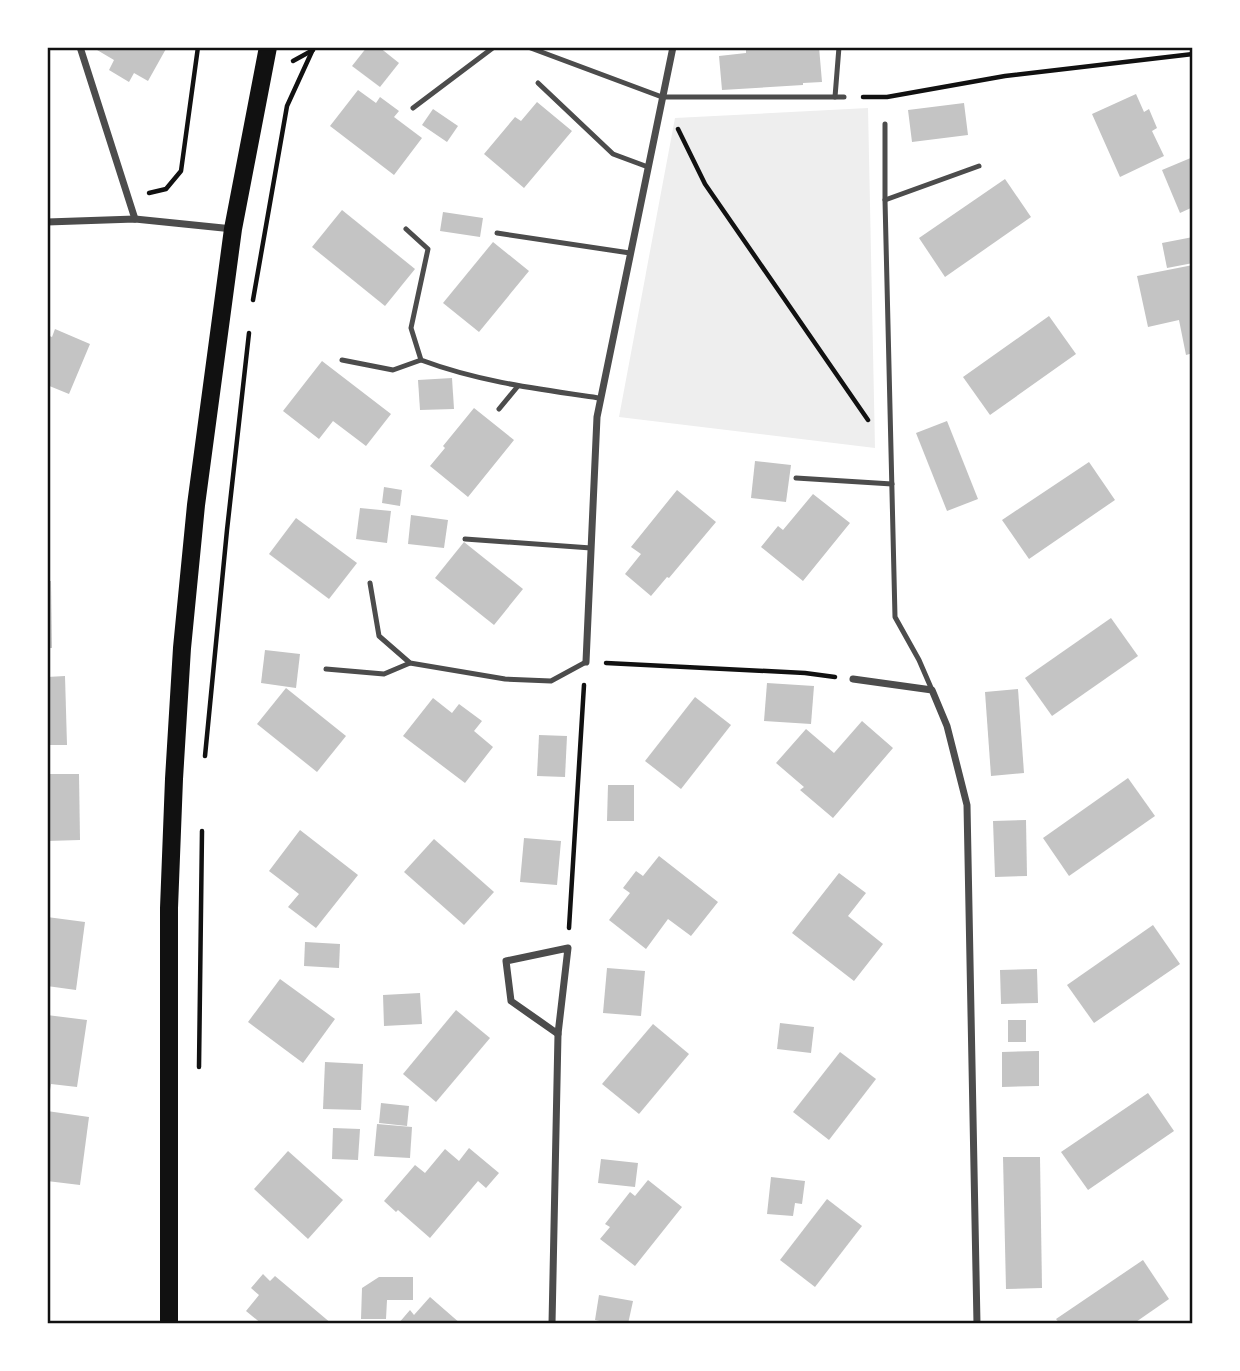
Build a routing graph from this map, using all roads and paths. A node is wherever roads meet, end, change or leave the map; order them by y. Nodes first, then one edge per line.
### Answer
1 (80, 47) edge
2 (198, 47) edge
3 (268, 47) edge
4 (314, 47) edge
5 (494, 47) edge
6 (528, 47) edge
7 (673, 47) edge
8 (839, 47) edge
9 (1193, 54) edge
10 (538, 83) dead end
11 (662, 97) junction
12 (835, 97) junction
13 (844, 97) joint
14 (413, 108) dead end
15 (885, 124) dead end
16 (979, 166) dead end
17 (648, 167) junction
18 (128, 197) junction
19 (885, 200) junction
20 (135, 219) junction
21 (47, 222) edge
22 (233, 229) junction
23 (407, 229) dead end
24 (497, 233) dead end
25 (630, 253) junction
26 (251, 311) dead end
27 (250, 325) dead end
28 (342, 360) dead end
29 (421, 360) junction
30 (518, 386) junction
31 (600, 398) junction
32 (499, 409) dead end
33 (891, 454) junction
34 (796, 478) dead end
35 (892, 484) junction
36 (465, 539) dead end
37 (591, 548) junction
38 (370, 583) dead end
39 (586, 662) junction
40 (410, 663) junction
41 (327, 669) dead end
42 (853, 679) joint
43 (932, 690) junction
44 (205, 757) dead end
45 (202, 826) dead end
46 (568, 948) junction
47 (558, 1034) junction
48 (199, 1075) dead end
49 (169, 1324) edge
50 (552, 1324) edge
51 (977, 1324) edge

1 - 18 street
2 - 18 path
3 - 22 main road
4 - 26 path
5 - 14 lane
6 - 11 lane
7 - 11 street
8 - 12 lane
9 - 13 path
10 - 17 lane
11 - 12 lane
11 - 17 street
11 - 33 path
12 - 13 lane
15 - 19 lane
16 - 19 lane
17 - 25 street
18 - 20 street
19 - 33 lane
20 - 21 street
20 - 22 street
22 - 49 main road
23 - 29 lane
24 - 25 lane
25 - 31 street
27 - 44 path
28 - 29 lane
29 - 30 lane
30 - 31 lane
30 - 32 lane
31 - 37 street
33 - 35 lane
34 - 35 lane
35 - 43 lane
36 - 37 lane
37 - 39 street
38 - 40 lane
39 - 40 lane
39 - 42 path
39 - 46 path
40 - 41 lane
42 - 43 street
43 - 51 street
45 - 48 path
46 - 47 street
46 - 47 street
47 - 50 street

